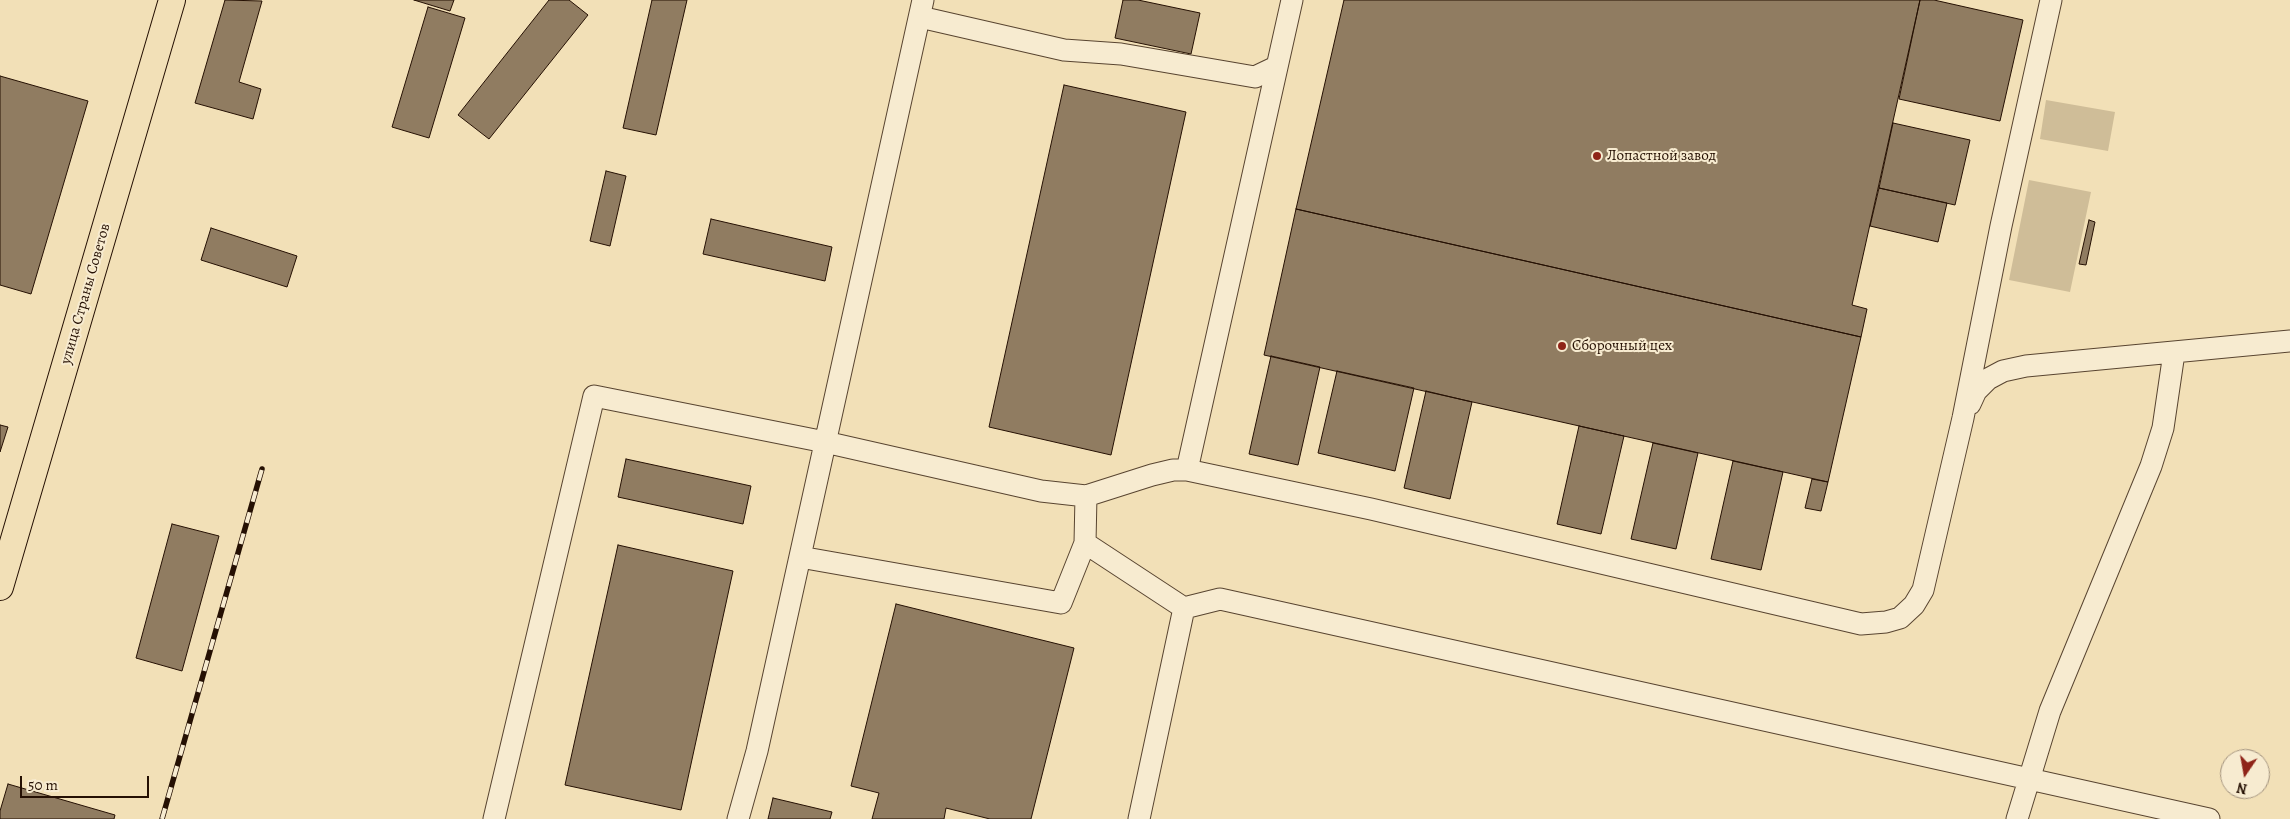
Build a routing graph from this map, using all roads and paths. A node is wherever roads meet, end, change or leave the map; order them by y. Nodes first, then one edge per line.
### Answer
1 (172, 0) edge
2 (1292, 0) edge
3 (2050, 0) edge
4 (922, 8) edge
5 (1276, 67) junction
6 (1255, 77) junction
7 (1271, 94) junction
8 (2290, 341) edge
9 (2174, 353) junction
10 (1963, 418) junction
11 (825, 442) junction
12 (1187, 470) junction
13 (1086, 496) junction
14 (1085, 543) junction
15 (800, 557) junction
16 (0, 587) edge
17 (1184, 608) junction
18 (2029, 780) junction
19 (494, 819) edge
20 (738, 819) edge
21 (1138, 819) edge
22 (2017, 819) edge
23 (2209, 819) edge

1 - 16 main road, улица Страны Советов
2 - 5 lane
3 - 10 lane
4 - 6 lane
4 - 11 lane
5 - 6 lane
5 - 7 lane
6 - 7 lane
7 - 12 lane
8 - 9 lane
9 - 10 lane
9 - 18 lane
10 - 12 lane
11 - 13 lane
11 - 15 lane
11 - 19 lane
12 - 13 lane
13 - 14 lane
14 - 15 lane
14 - 17 lane
15 - 20 lane
17 - 18 lane
17 - 21 lane
18 - 22 lane
18 - 23 lane

